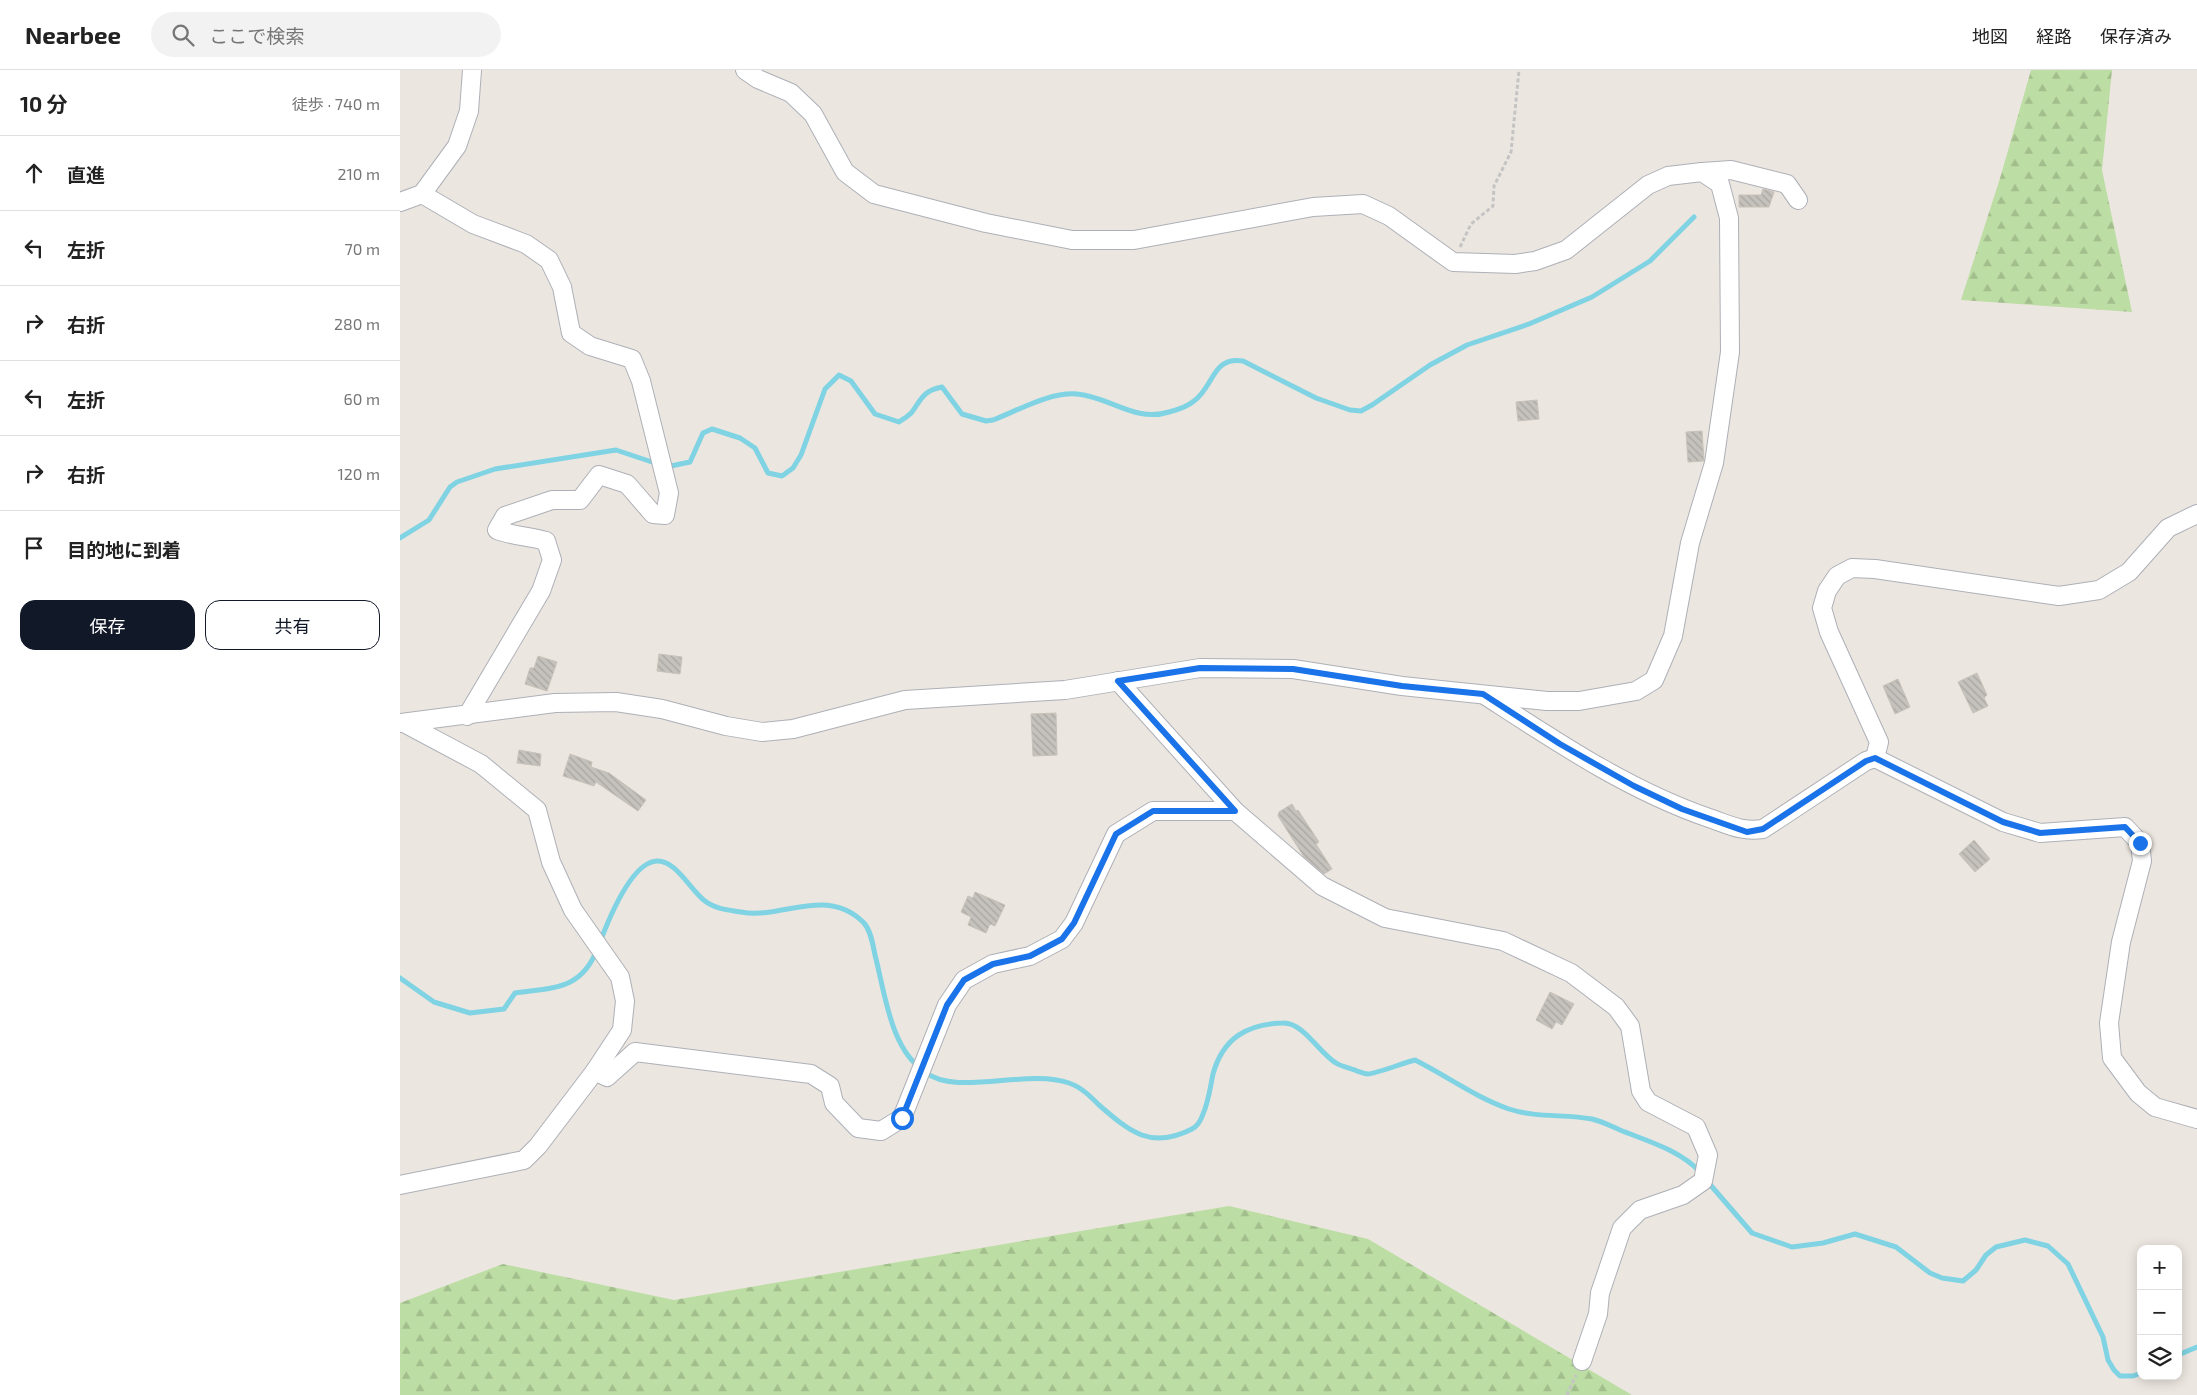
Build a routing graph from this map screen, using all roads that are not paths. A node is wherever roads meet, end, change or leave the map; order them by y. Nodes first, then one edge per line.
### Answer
1 (472, 70) edge
2 (745, 70) edge
3 (1702, 172) junction
4 (422, 194) junction
5 (1798, 200) dead end
6 (400, 202) edge
7 (2197, 499) edge
8 (2197, 514) edge
9 (2168, 528) junction
10 (1118, 681) junction
11 (1483, 694) junction
12 (467, 716) junction
13 (402, 723) edge
14 (1875, 758) junction
15 (1235, 811) junction
16 (595, 1071) junction
17 (2197, 1119) edge
18 (400, 1185) edge
19 (1582, 1361) road end

1 - 4 street
2 - 3 street
3 - 5 street
3 - 11 street
4 - 6 street
4 - 12 street
7 - 9 street
8 - 9 street
9 - 14 street
10 - 11 street
10 - 12 street
10 - 15 street
11 - 14 street
12 - 13 street
13 - 16 street
14 - 17 street
15 - 16 street
15 - 19 street
16 - 18 street

